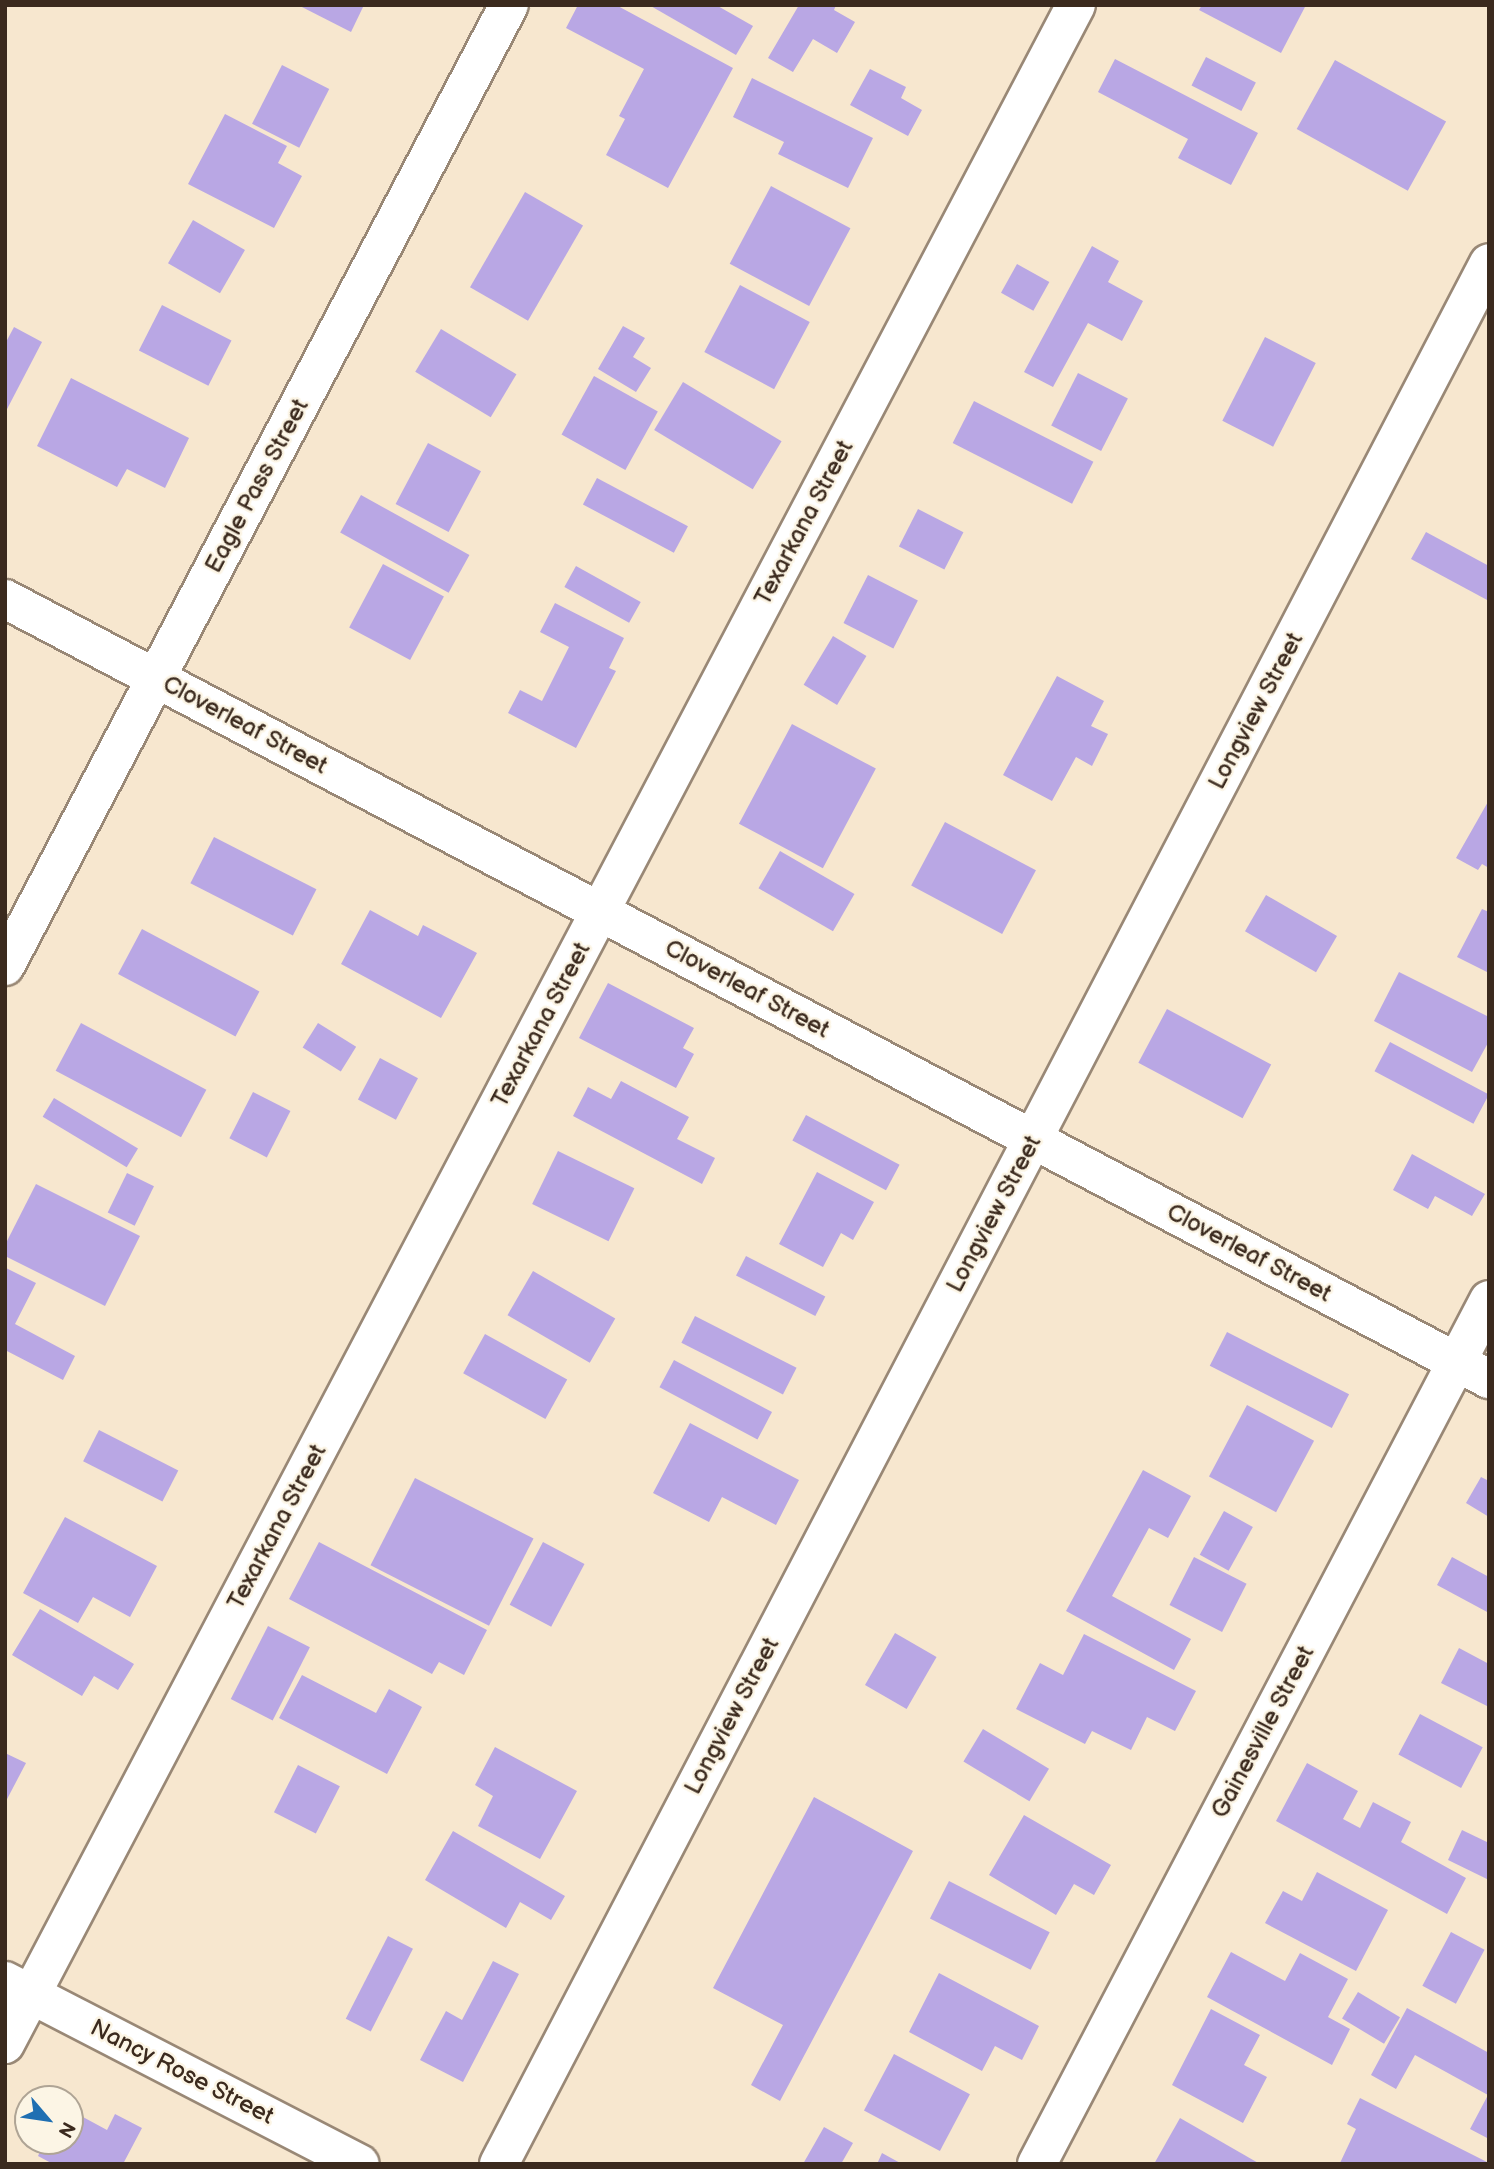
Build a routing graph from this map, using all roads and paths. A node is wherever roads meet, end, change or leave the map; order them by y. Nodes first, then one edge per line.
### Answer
1 (509, 5) edge
2 (1076, 5) edge
3 (1489, 263) edge
4 (5, 599) edge
5 (156, 678) junction
6 (600, 912) junction
7 (5, 966) edge
8 (1033, 1139) junction
9 (1489, 1300) edge
10 (1473, 1370) edge
11 (18, 1988) edge
12 (5, 2044) edge
13 (359, 2164) edge
14 (499, 2164) edge
15 (1037, 2164) edge

1 - 5 street, Eagle Pass Street
2 - 6 street, Texarkana Street
3 - 8 street, Longview Street
4 - 5 street, Cloverleaf Street
5 - 6 street, Cloverleaf Street
5 - 7 street, Eagle Pass Street
6 - 8 street, Cloverleaf Street
6 - 11 street, Texarkana Street
8 - 10 street, Cloverleaf Street
8 - 14 street, Longview Street
9 - 10 street, Gainesville Street
10 - 15 street, Gainesville Street
11 - 12 street, Texarkana Street
11 - 13 street, Nancy Rose Street

